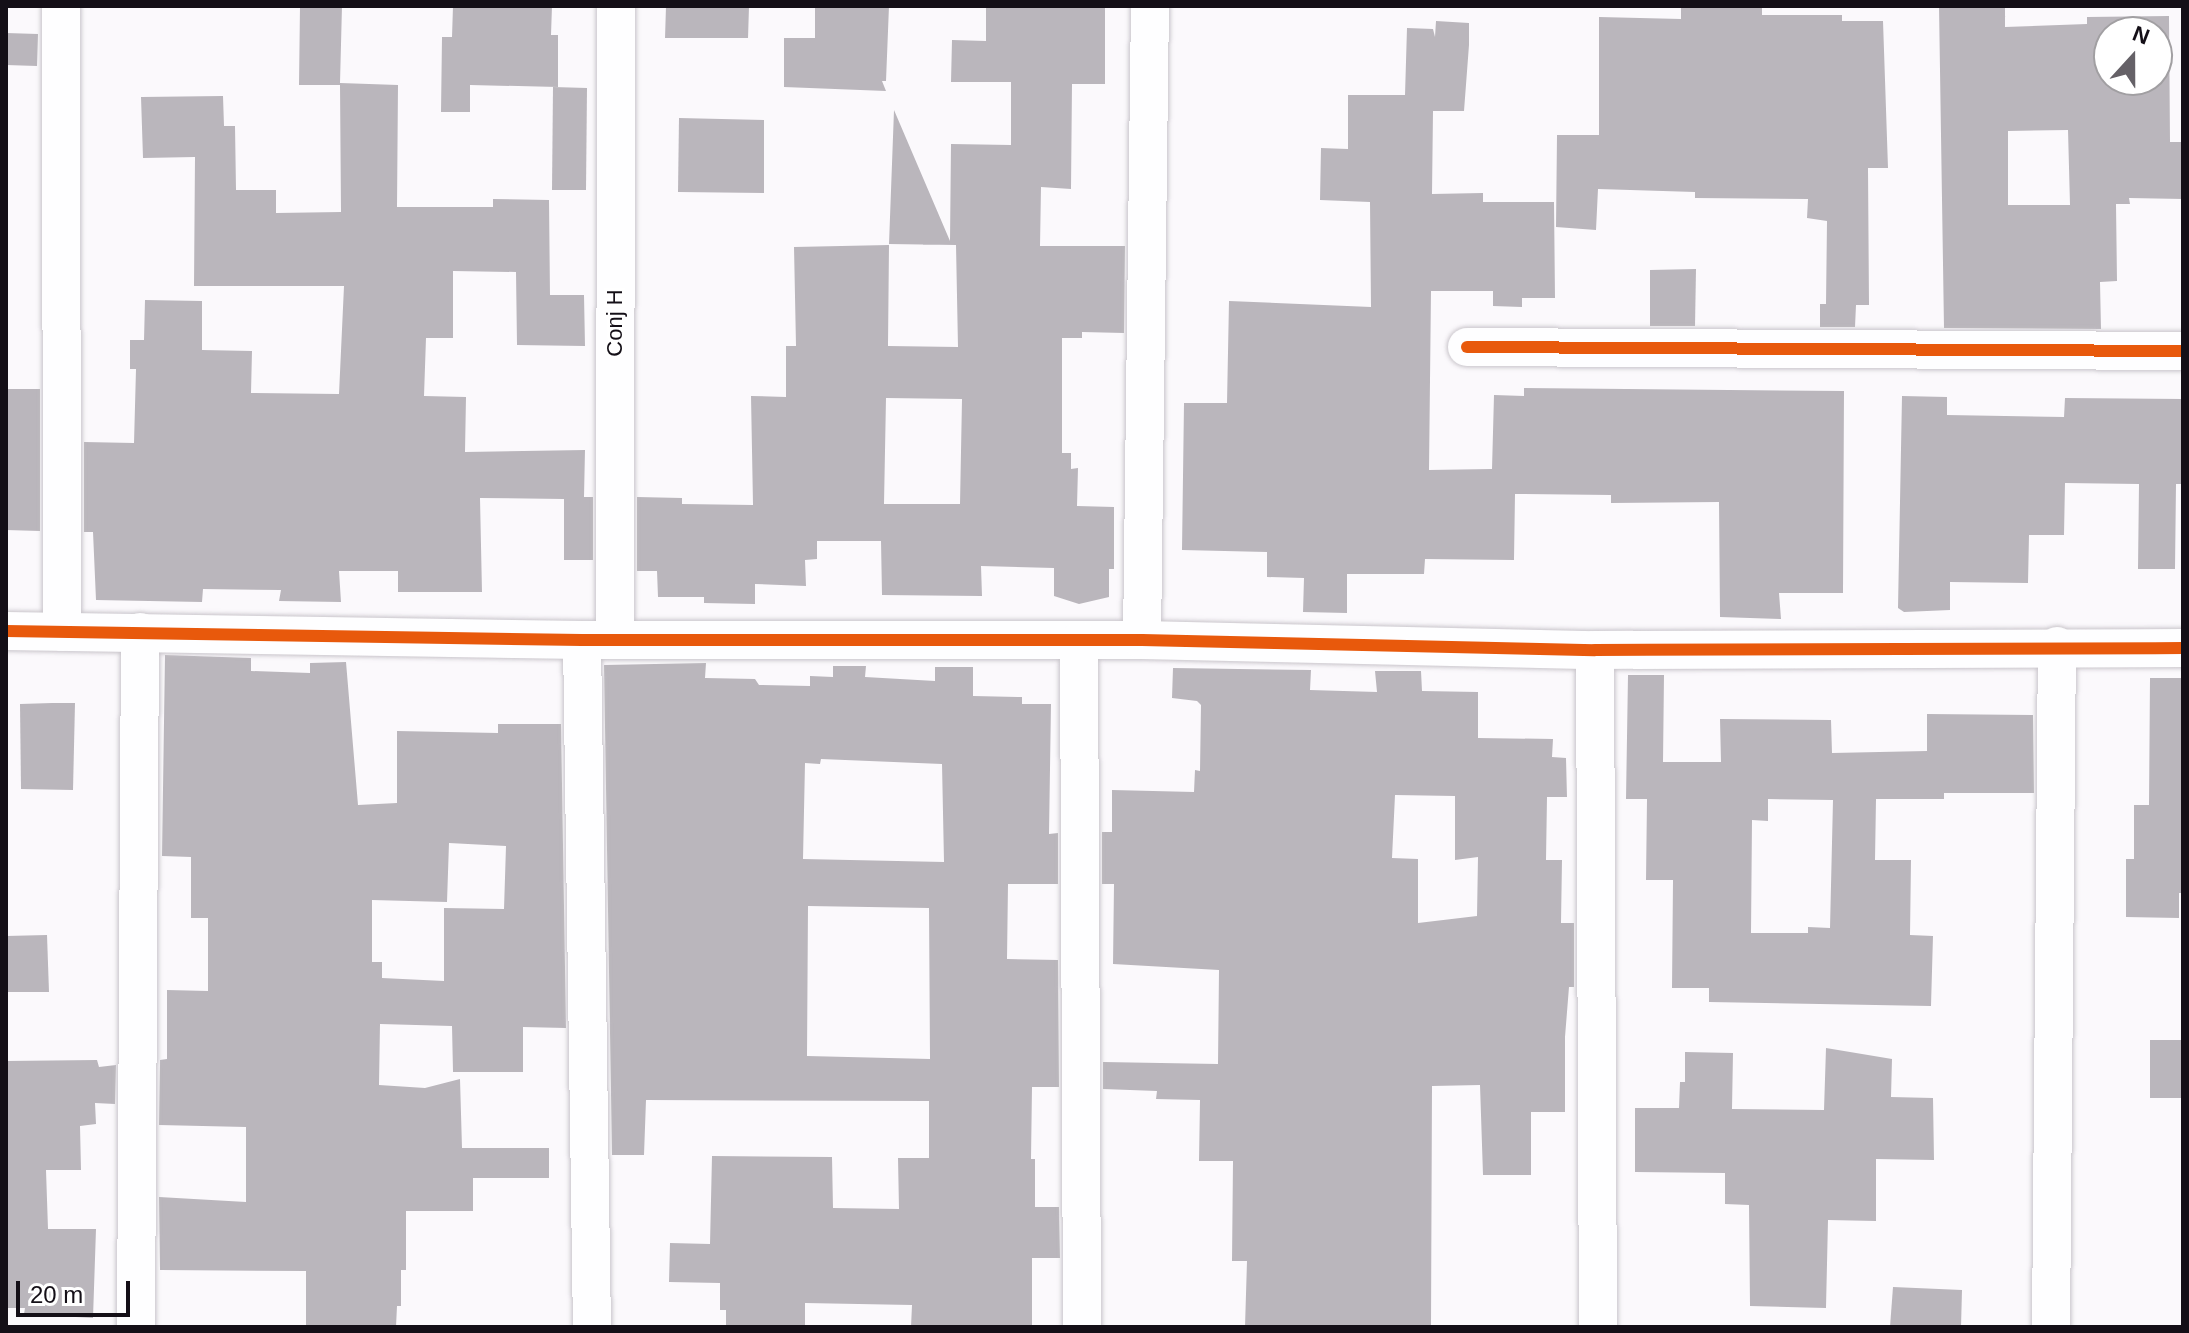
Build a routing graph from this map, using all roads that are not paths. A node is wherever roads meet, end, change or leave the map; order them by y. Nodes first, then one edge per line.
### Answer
1 (61, 6) edge
2 (616, 6) edge
3 (1150, 6) edge
4 (1467, 347) dead end
5 (2183, 351) edge
6 (6, 631) edge
7 (62, 632) junction
8 (140, 632) junction
9 (598, 640) junction
10 (1142, 640) junction
11 (1079, 641) junction
12 (2057, 646) junction
13 (2183, 648) edge
14 (1595, 650) junction
15 (136, 1327) edge
16 (592, 1327) edge
17 (1082, 1327) edge
18 (1598, 1327) edge
19 (2051, 1327) edge

1 - 7 street
2 - 9 street, Conj H
3 - 10 street
4 - 5 street
6 - 7 street
7 - 8 street
8 - 9 street
8 - 15 street
9 - 11 street
9 - 16 street, Conj H
10 - 11 street
10 - 14 street
11 - 17 street
12 - 13 street
12 - 14 street
12 - 19 street
14 - 18 street

